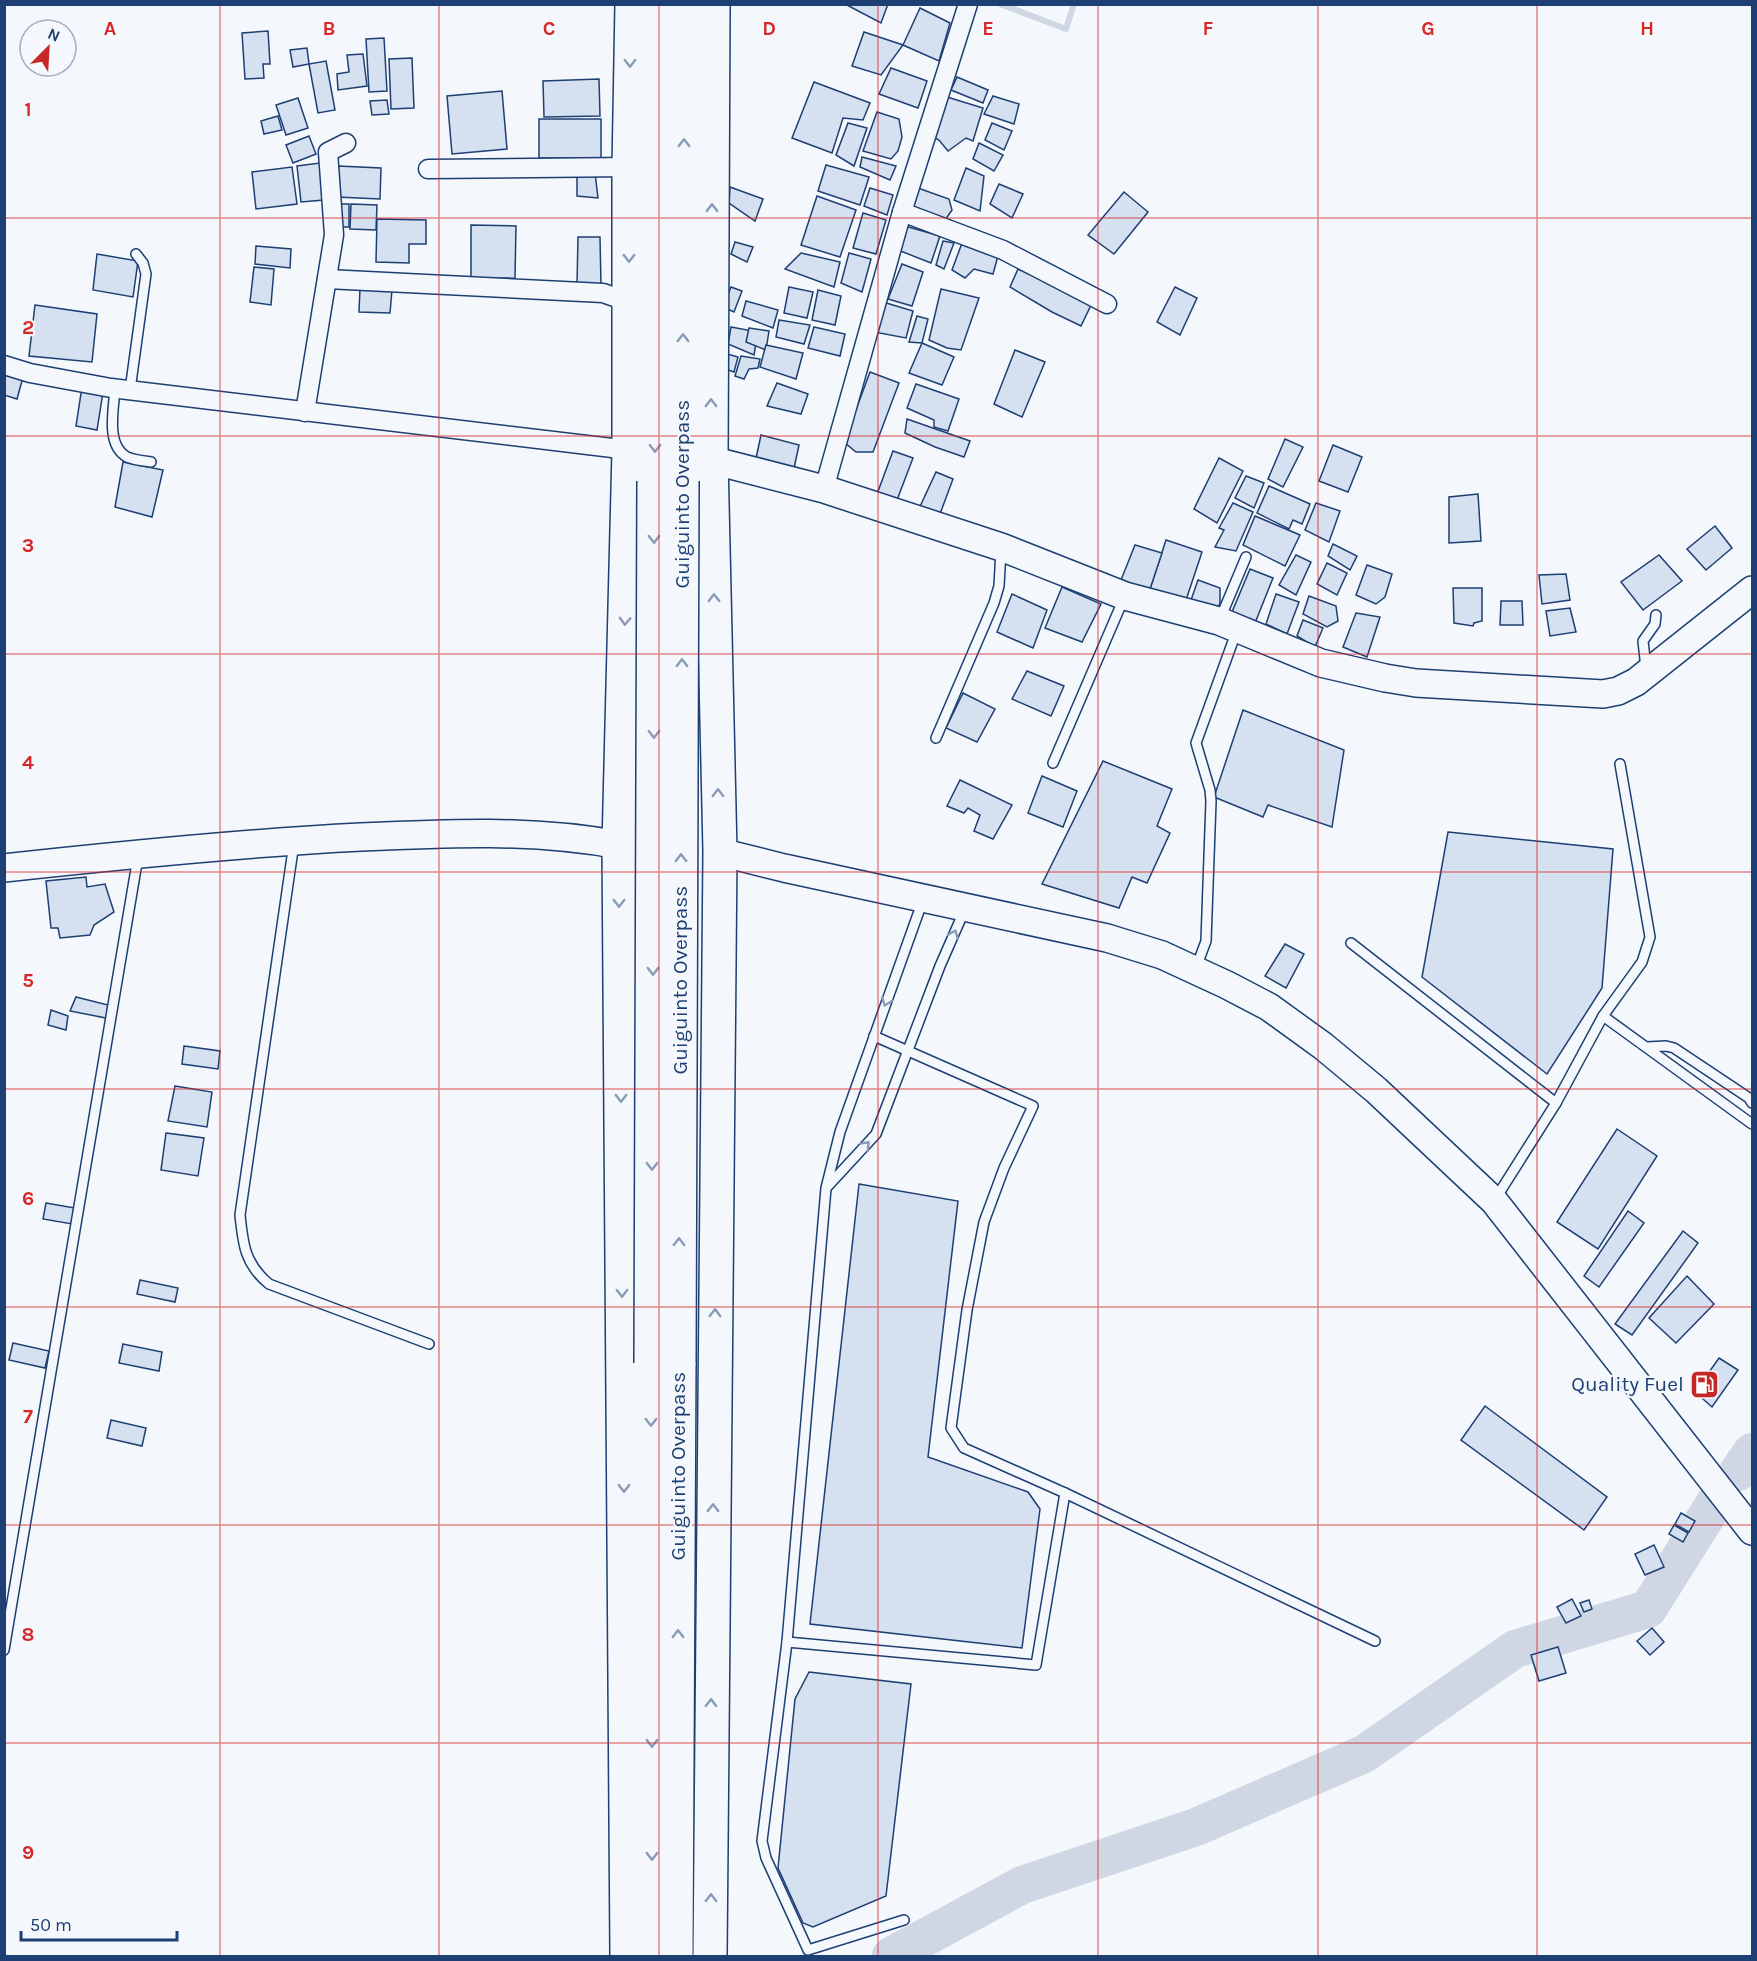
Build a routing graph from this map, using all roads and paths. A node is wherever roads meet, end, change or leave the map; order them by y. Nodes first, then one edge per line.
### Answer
1 (632, 4) edge
2 (659, 4) edge
3 (686, 4) edge
4 (713, 4) edge
5 (968, 4) edge
6 (346, 143) dead end
7 (629, 166) junction
8 (428, 169) dead end
9 (902, 212) junction
10 (136, 254) dead end
11 (327, 279) junction
12 (629, 302) junction
13 (1107, 304) dead end
14 (4, 364) edge
15 (123, 389) junction
16 (305, 412) junction
17 (629, 450) junction
18 (711, 460) junction
19 (151, 462) dead end
20 (668, 481) junction
21 (824, 489) junction
22 (1001, 548) junction
23 (1246, 557) dead end
24 (1752, 590) edge
25 (1125, 596) junction
26 (1656, 615) dead end
27 (1228, 625) junction
28 (1647, 673) junction
29 (936, 738) dead end
30 (1053, 764) dead end
31 (1620, 764) dead end
32 (294, 841) junction
33 (619, 845) junction
34 (720, 852) junction
35 (138, 854) junction
36 (4, 868) edge
37 (924, 899) junction
38 (965, 908) junction
39 (1351, 944) dead end
40 (1195, 970) junction
41 (1603, 1016) junction
42 (874, 1036) junction
43 (1647, 1047) junction
44 (908, 1052) junction
45 (1556, 1102) junction
46 (1752, 1103) edge
47 (1752, 1124) edge
48 (826, 1188) junction
49 (1494, 1201) junction
50 (429, 1344) dead end
51 (665, 1364) junction
52 (1065, 1493) junction
53 (1752, 1532) edge
54 (1375, 1641) dead end
55 (787, 1642) junction
56 (4, 1650) edge
57 (904, 1920) dead end
58 (627, 1956) edge
59 (652, 1956) edge
60 (676, 1956) edge
61 (710, 1956) edge

1 -> 7 highway
2 -> 20 highway, Guiguinto Overpass
20 -> 3 highway, Guiguinto Overpass
18 -> 4 highway
5 - 9 street
6 - 11 street
7 - 8 street
7 -> 12 highway
9 - 13 street
9 - 21 street
10 - 15 lane
11 - 12 street
11 - 16 street
12 - 17 highway
14 - 15 street
15 - 16 street
15 - 19 lane
16 - 17 street
17 -> 33 highway
18 - 21 main road
34 -> 18 highway
20 - 51 highway, Guiguinto Overpass, bridge
21 - 22 main road
22 - 25 main road
22 - 29 lane
23 - 27 lane
24 - 28 main road
25 - 27 main road
25 - 30 lane
26 - 28 lane
27 - 28 main road
27 - 40 lane
31 - 41 lane
32 - 33 main road
32 - 35 main road
32 - 50 lane
33 -> 58 highway
34 - 37 main road
61 -> 34 highway
35 - 36 main road
35 - 56 lane
37 - 38 main road
37 -> 42 lane
38 - 40 main road
44 -> 38 lane
39 - 45 lane
40 - 49 main road
41 - 43 lane
41 - 45 lane
42 - 44 lane
42 - 48 lane
43 - 46 lane
43 - 47 lane
48 -> 44 lane
44 - 52 lane
45 - 49 lane
48 - 55 lane
49 - 53 main road
51 -> 59 highway, Guiguinto Overpass
60 -> 51 highway, Guiguinto Overpass
52 - 54 lane
52 - 55 lane
55 - 57 lane

